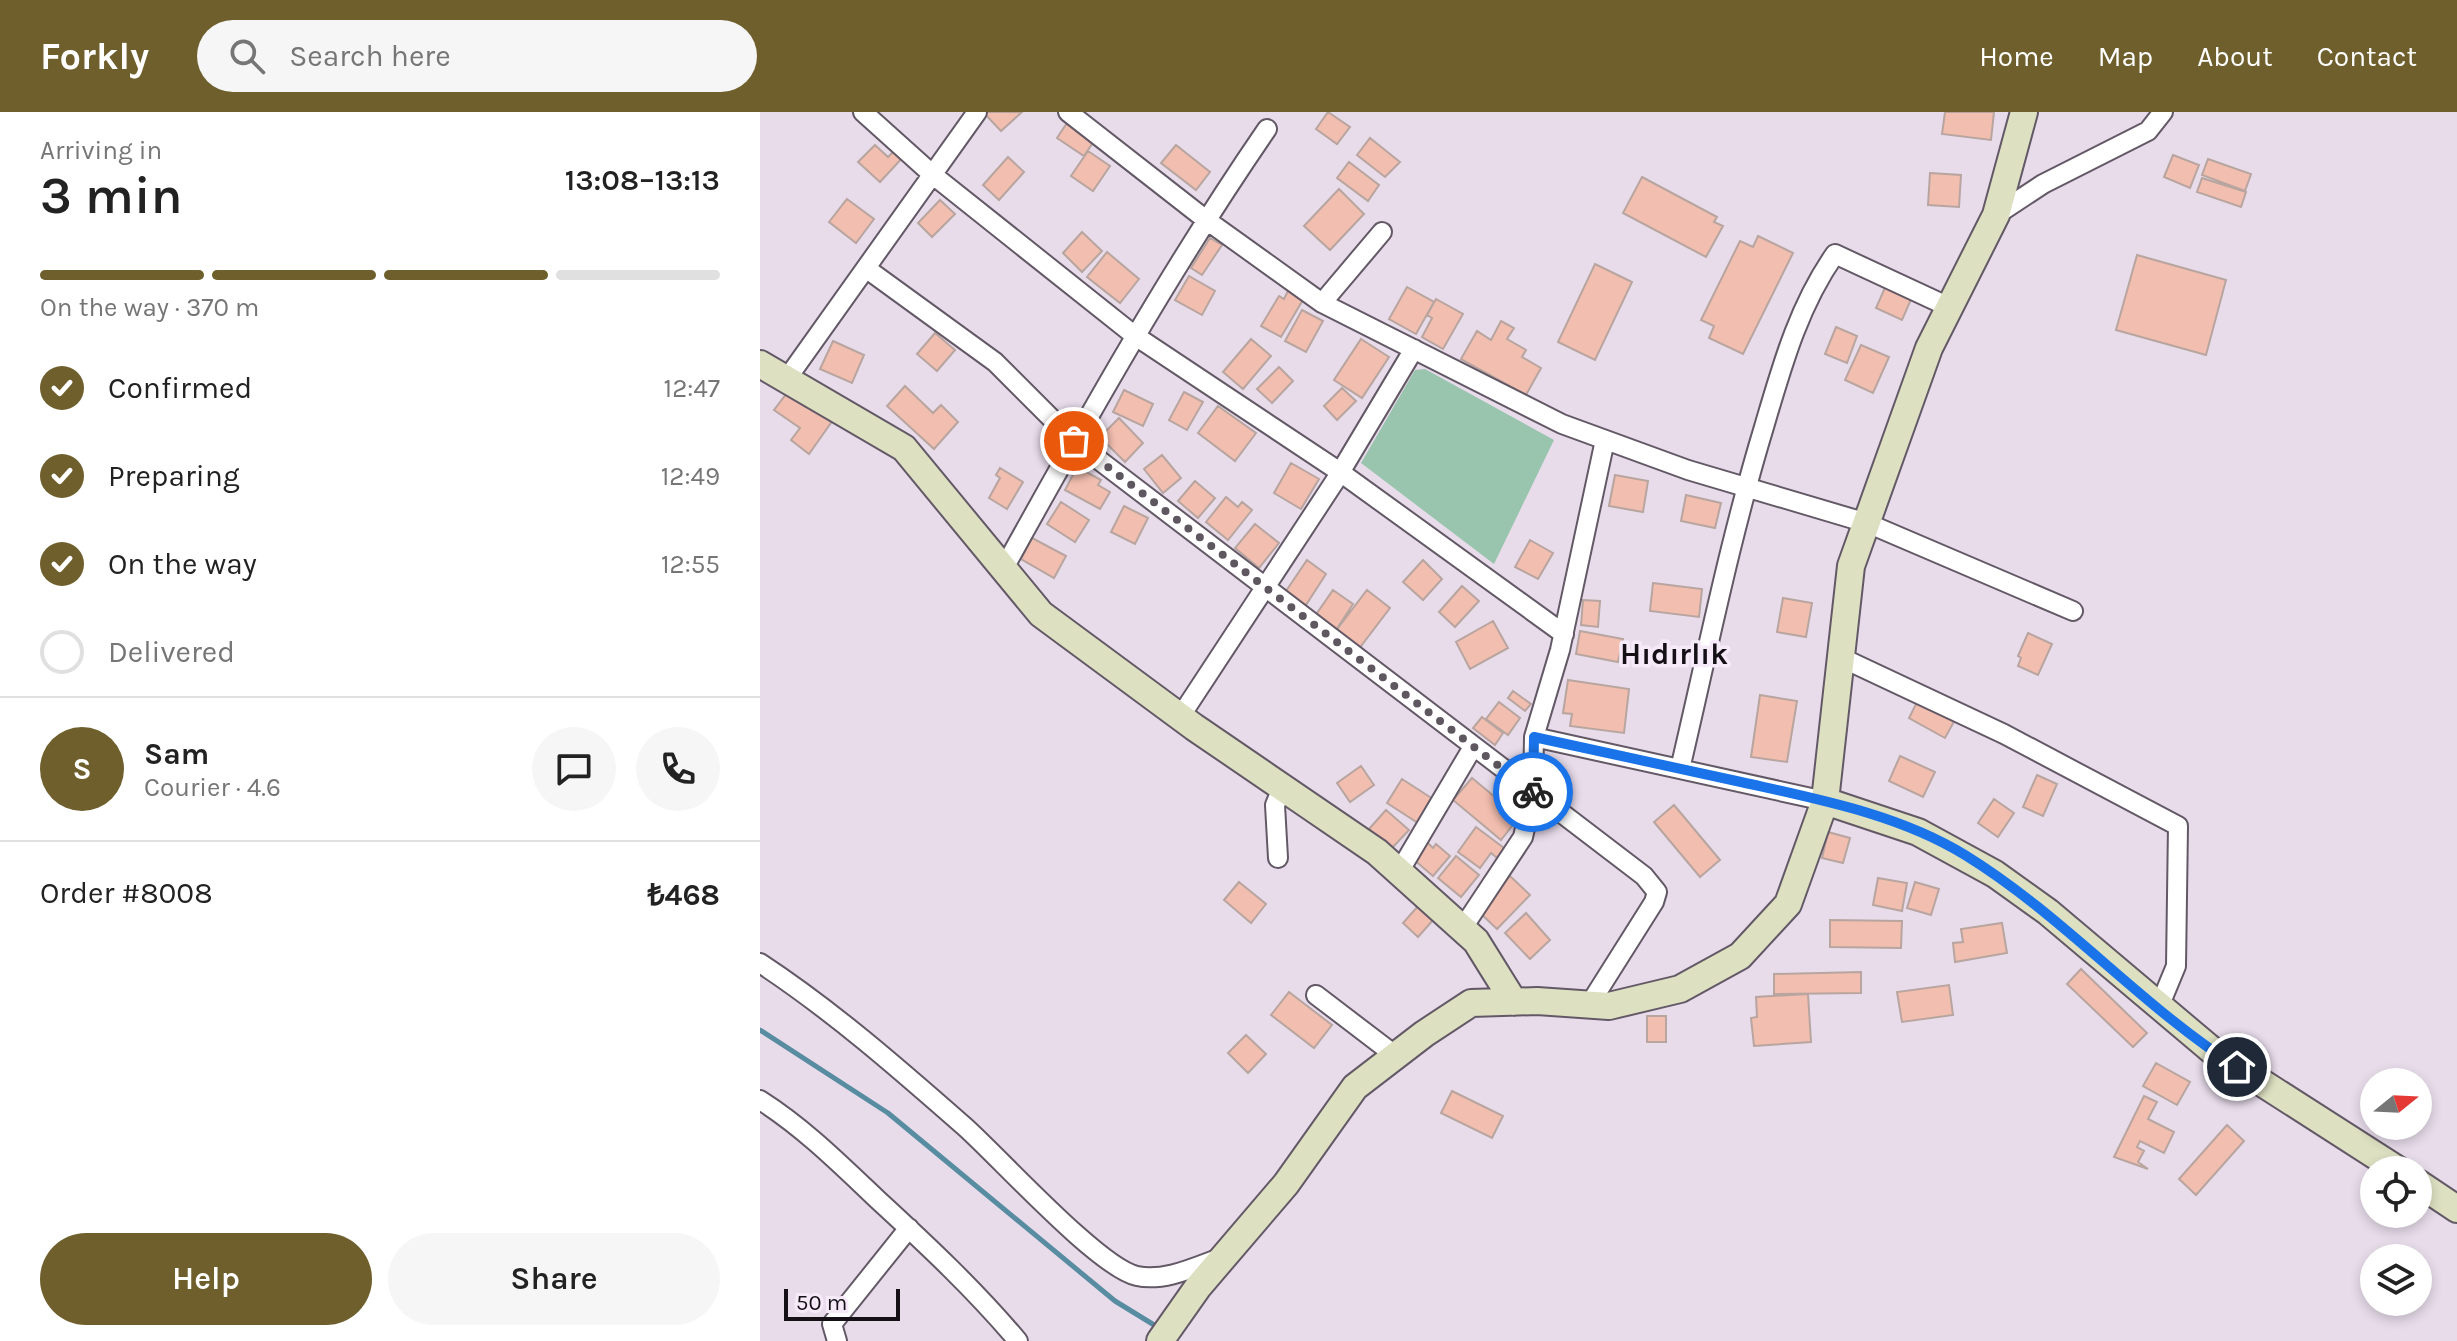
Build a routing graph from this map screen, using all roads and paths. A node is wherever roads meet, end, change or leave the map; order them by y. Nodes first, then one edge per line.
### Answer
1 (863, 112) edge
2 (977, 112) edge
3 (1068, 112) edge
4 (2024, 112) edge
5 (2163, 112) edge
6 (1267, 129) dead end
7 (933, 175) junction
8 (1996, 215) junction
9 (1205, 219) junction
10 (1382, 232) dead end
11 (867, 269) junction
12 (1322, 303) junction
13 (1949, 307) junction
14 (1134, 335) junction
15 (1414, 349) junction
16 (760, 364) edge
17 (786, 380) junction
18 (1605, 440) junction
19 (1074, 441) junction
20 (1340, 472) junction
21 (1745, 487) junction
22 (1867, 523) junction
23 (1004, 568) junction
24 (1265, 588) junction
25 (2073, 611) dead end
26 (1564, 634) junction
27 (1840, 657) junction
28 (1180, 717) junction
29 (1534, 737) junction
30 (1473, 747) junction
31 (1680, 769) junction
32 (1282, 788) junction
33 (1533, 793) junction
34 (1825, 801) junction
35 (1278, 858) dead end
36 (1399, 872) junction
37 (1462, 929) junction
38 (760, 963) edge
39 (1316, 995) dead end
40 (1514, 1002) junction
41 (1589, 1005) junction
42 (2159, 1007) junction
43 (1396, 1056) junction
44 (760, 1100) edge
45 (2376, 1156) edge
46 (2432, 1192) edge
47 (2457, 1209) edge
48 (909, 1228) junction
49 (1223, 1257) junction
50 (837, 1341) edge
51 (1018, 1341) edge
52 (1160, 1341) edge

1 - 7 street
2 - 7 street
3 - 9 street
4 - 8 street
5 - 8 street
6 - 9 street
7 - 11 street
7 - 14 street
8 - 13 street
9 - 12 street
9 - 14 street
10 - 12 street
11 - 17 street
11 - 19 street
12 - 15 street
13 - 21 street
13 - 22 street
14 - 19 street
14 - 20 street
15 - 18 street
15 - 20 street
16 - 17 street
17 - 23 street
18 - 21 street
18 - 26 street
19 - 23 street
19 - 24 street
20 - 24 street
20 - 26 street
21 - 22 street
21 - 31 street
22 - 25 street
22 - 27 street
23 - 28 street
24 - 28 street
24 - 30 street
26 - 29 street
27 - 34 street
27 - 42 street
28 - 32 street
29 - 31 street
29 - 33 street
30 - 33 street
30 - 36 street
31 - 34 street
32 - 35 street
32 - 36 street
33 - 37 street
33 - 41 street
34 - 41 street
34 - 42 street
36 - 37 street
37 - 40 street
38 - 49 street
39 - 43 street
40 - 41 street
40 - 43 street
42 - 45 street
43 - 49 street
44 - 48 street
46 - 47 street
48 - 50 street
48 - 51 street
49 - 52 street

